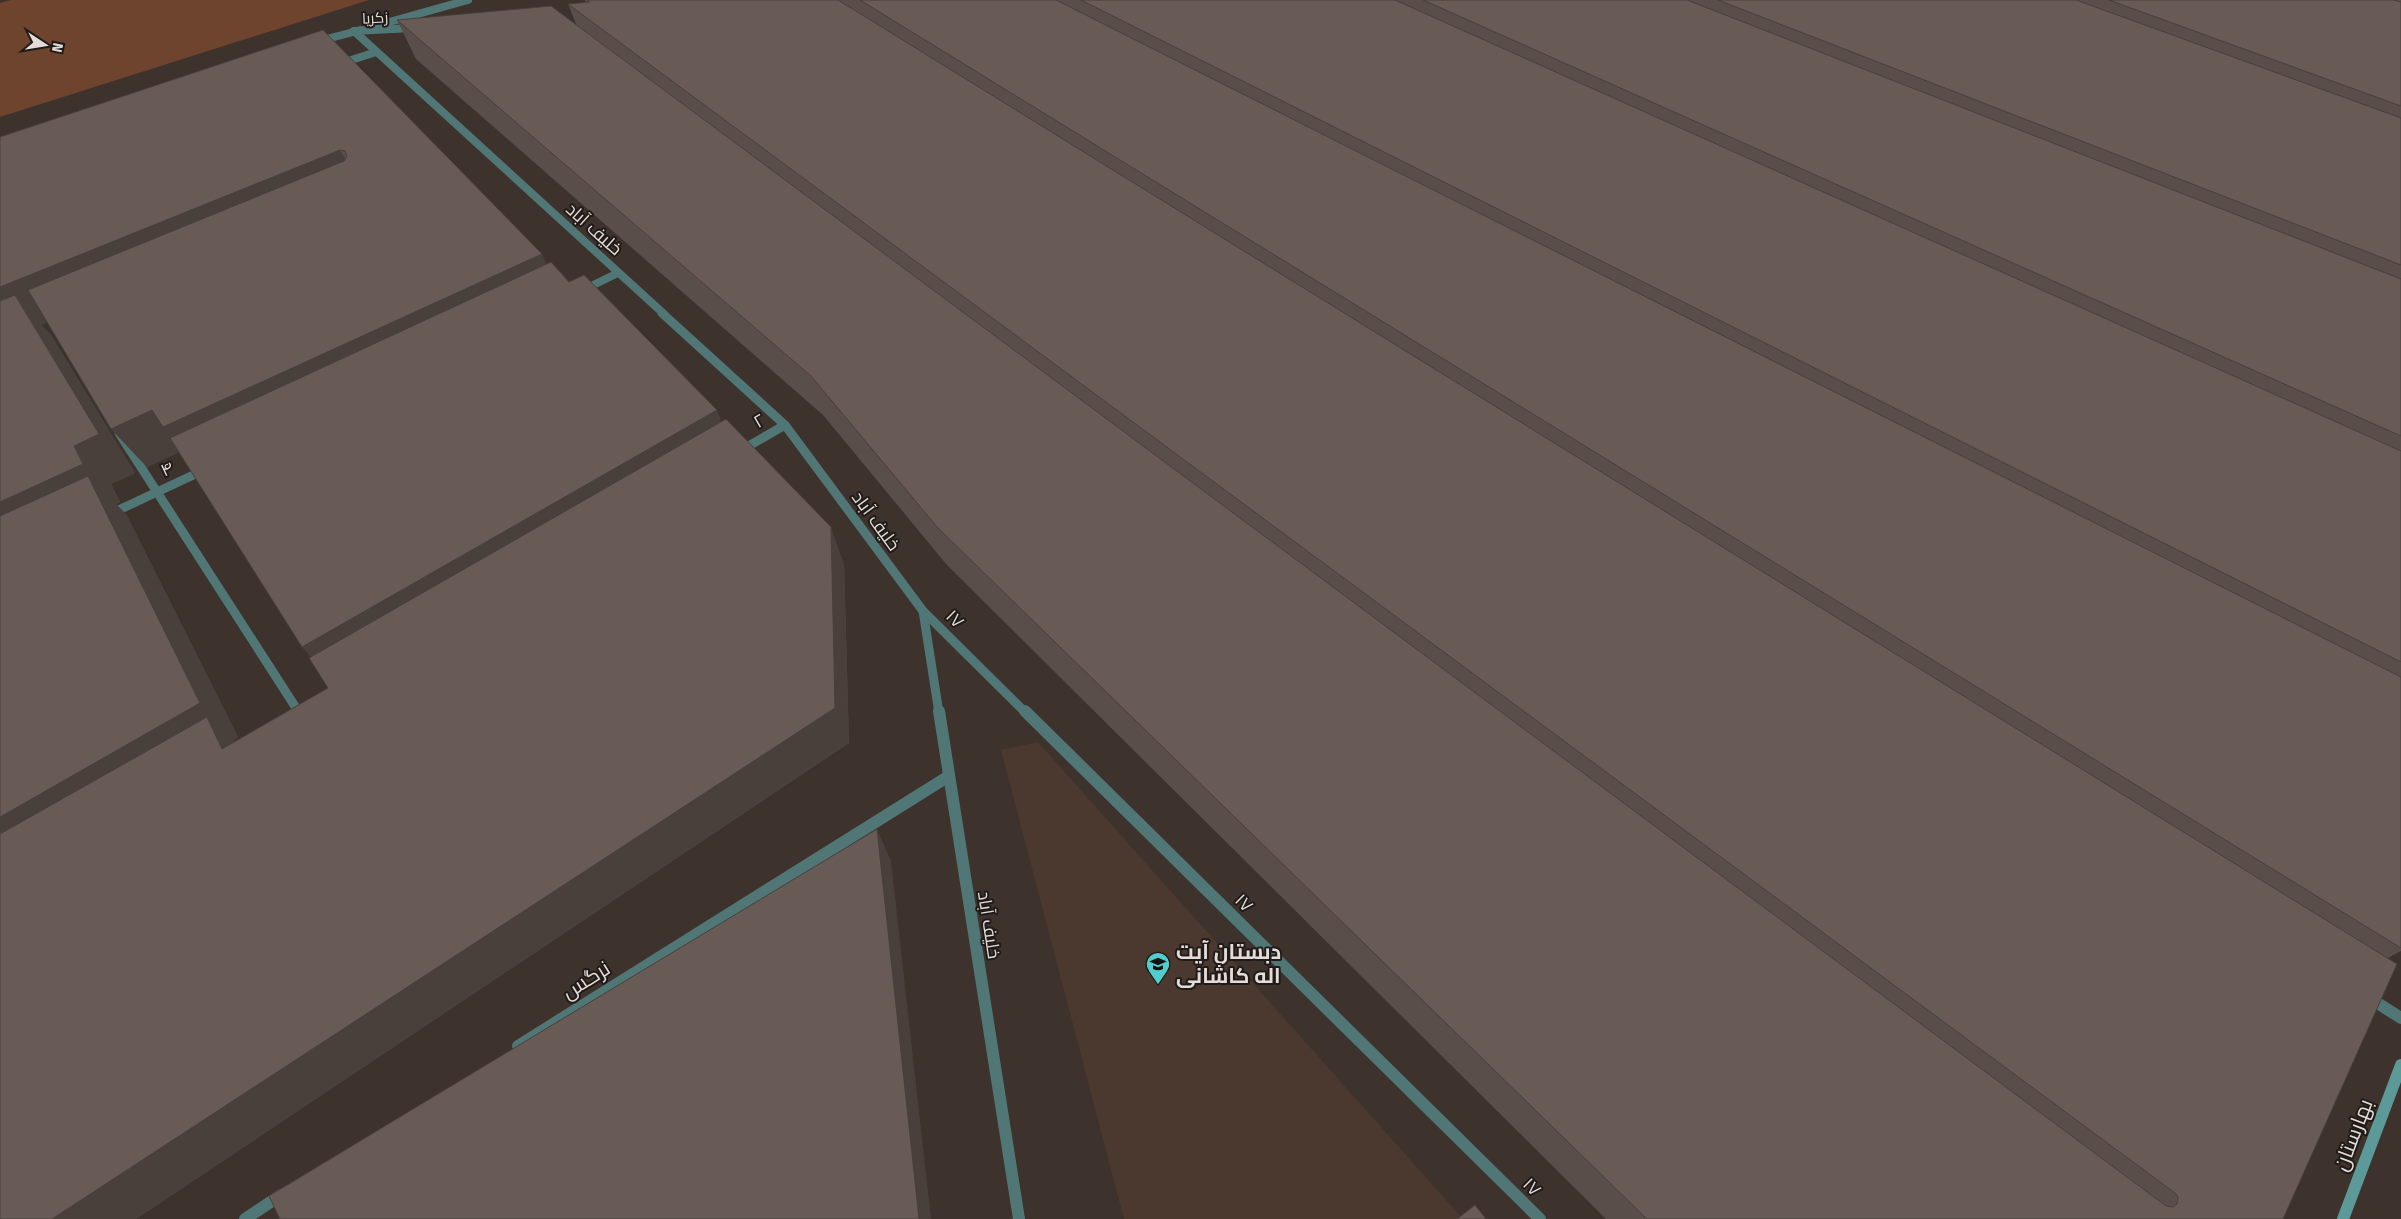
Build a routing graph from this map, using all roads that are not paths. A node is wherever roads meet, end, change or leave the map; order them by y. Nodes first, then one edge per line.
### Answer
1 (468, 0) edge
2 (421, 28) edge
3 (354, 32) junction
4 (308, 44) edge
5 (376, 52) junction
6 (329, 67) edge
7 (618, 273) junction
8 (574, 294) edge
9 (785, 425) junction
10 (114, 426) edge
11 (734, 455) edge
12 (209, 467) edge
13 (155, 492) junction
14 (95, 521) edge
15 (922, 611) junction
16 (298, 711) edge
17 (949, 776) junction
18 (2359, 991) edge
19 (2401, 1018) edge
20 (510, 1051) edge
21 (2401, 1065) edge
22 (291, 1189) edge
23 (259, 1215) edge
24 (245, 1219) edge
25 (1019, 1219) edge
26 (1540, 1219) edge
27 (2343, 1219) edge

1 - 3 street
2 - 3 street, زکریا
3 - 4 street
3 - 5 street, خلیف آباد
5 - 6 street
5 - 7 street, خلیف آباد
7 - 8 street
7 - 9 street, خلیف آباد
9 - 11 street, ۲
9 - 15 street, خلیف آباد
10 - 13 street
12 - 13 street, ۴
13 - 14 street, ۴
13 - 16 street
15 - 17 street, خلیف آباد
15 - 26 street, ۱۷
17 - 20 street, نرگس
17 - 25 street, خلیف آباد
18 - 19 street
21 - 27 main road, بهارستان
22 - 23 street
23 - 24 street

